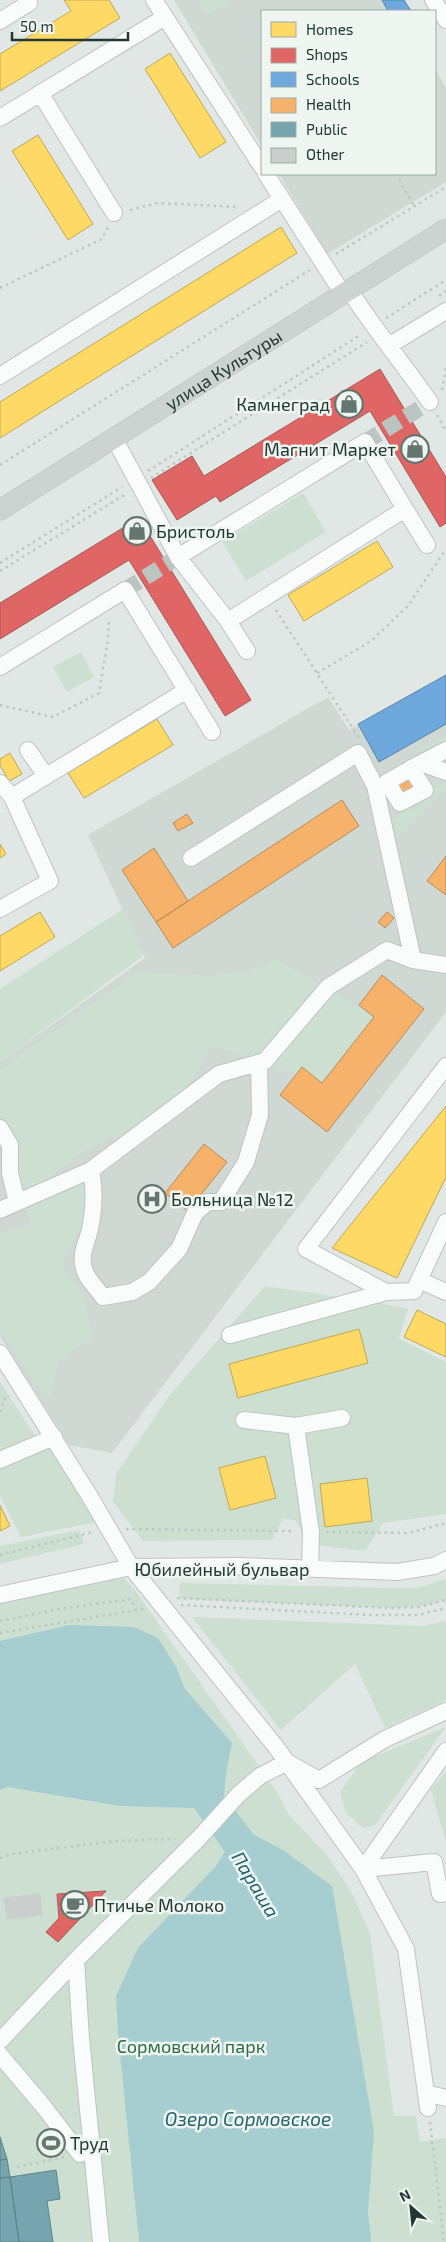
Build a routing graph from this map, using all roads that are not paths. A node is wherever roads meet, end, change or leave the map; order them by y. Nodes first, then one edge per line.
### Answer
1 (28, 0) edge
2 (154, 0) edge
3 (434, 0) edge
4 (165, 17) junction
5 (446, 20) edge
6 (0, 21) edge
7 (40, 93) junction
8 (0, 118) edge
9 (261, 165) edge
10 (267, 175) edge
11 (282, 199) junction
12 (114, 213) road end
13 (446, 229) edge
14 (346, 292) junction
15 (446, 311) edge
16 (381, 335) junction
17 (0, 376) edge
18 (436, 398) road end
19 (114, 438) junction
20 (405, 509) junction
21 (0, 510) edge
22 (427, 544) dead end
23 (178, 557) junction
24 (228, 621) junction
25 (247, 652) dead end
26 (0, 667) edge
27 (187, 690) junction
28 (212, 732) dead end
29 (28, 750) dead end
30 (446, 750) edge
31 (446, 772) edge
32 (46, 776) junction
33 (0, 783) edge
34 (12, 797) junction
35 (190, 858) dead end
36 (0, 909) edge
37 (413, 960) junction
38 (446, 965) edge
39 (259, 1063) junction
40 (446, 1066) edge
41 (0, 1128) edge
42 (91, 1170) junction
43 (17, 1202) junction
44 (0, 1210) edge
45 (446, 1222) edge
46 (419, 1280) junction
47 (386, 1292) junction
48 (446, 1292) edge
49 (230, 1335) dead end
50 (0, 1353) edge
51 (342, 1418) dead end
52 (244, 1420) dead end
53 (296, 1426) junction
54 (54, 1437) junction
55 (0, 1460) edge
56 (446, 1560) edge
57 (131, 1567) junction
58 (310, 1569) junction
59 (0, 1595) edge
60 (446, 1711) edge
61 (446, 1751) edge
62 (287, 1762) junction
63 (363, 1869) junction
64 (446, 1893) edge
65 (76, 1960) junction
66 (0, 2041) edge
67 (0, 2055) edge
68 (446, 2098) edge
69 (80, 2154) road end
70 (101, 2242) edge

1 - 6 street
2 - 4 street
3 - 5 street
4 - 7 street
4 - 9 street
7 - 8 street
7 - 12 street
10 - 11 street
11 - 14 street
11 - 17 street
13 - 14 main road, улица Культуры
14 - 16 street
14 - 19 main road, улица Культуры
15 - 16 street
16 - 18 street
19 - 21 main road, улица Культуры
19 - 23 street
20 - 22 street
20 - 23 street
20 - 24 street
23 - 24 street
24 - 25 street
26 - 27 street
27 - 28 street
27 - 32 street
29 - 32 street
30 - 31 street
32 - 34 street
33 - 34 street
34 - 36 street
35 - 37 street
37 - 38 street
37 - 39 street
39 - 42 street
39 - 42 street
40 - 47 street
41 - 43 street
42 - 43 street
43 - 44 street
45 - 46 street
46 - 47 street
46 - 48 street
47 - 49 street
50 - 54 street
51 - 53 street
52 - 53 street
53 - 58 street
54 - 55 street
54 - 57 street
56 - 58 street, Юбилейный бульвар
57 - 58 street, Юбилейный бульвар
57 - 59 street, Юбилейный бульвар
57 - 62 street
60 - 62 street
61 - 63 street
62 - 63 street
62 - 65 street
63 - 64 street
63 - 68 street
65 - 66 street
65 - 70 street
67 - 69 street

